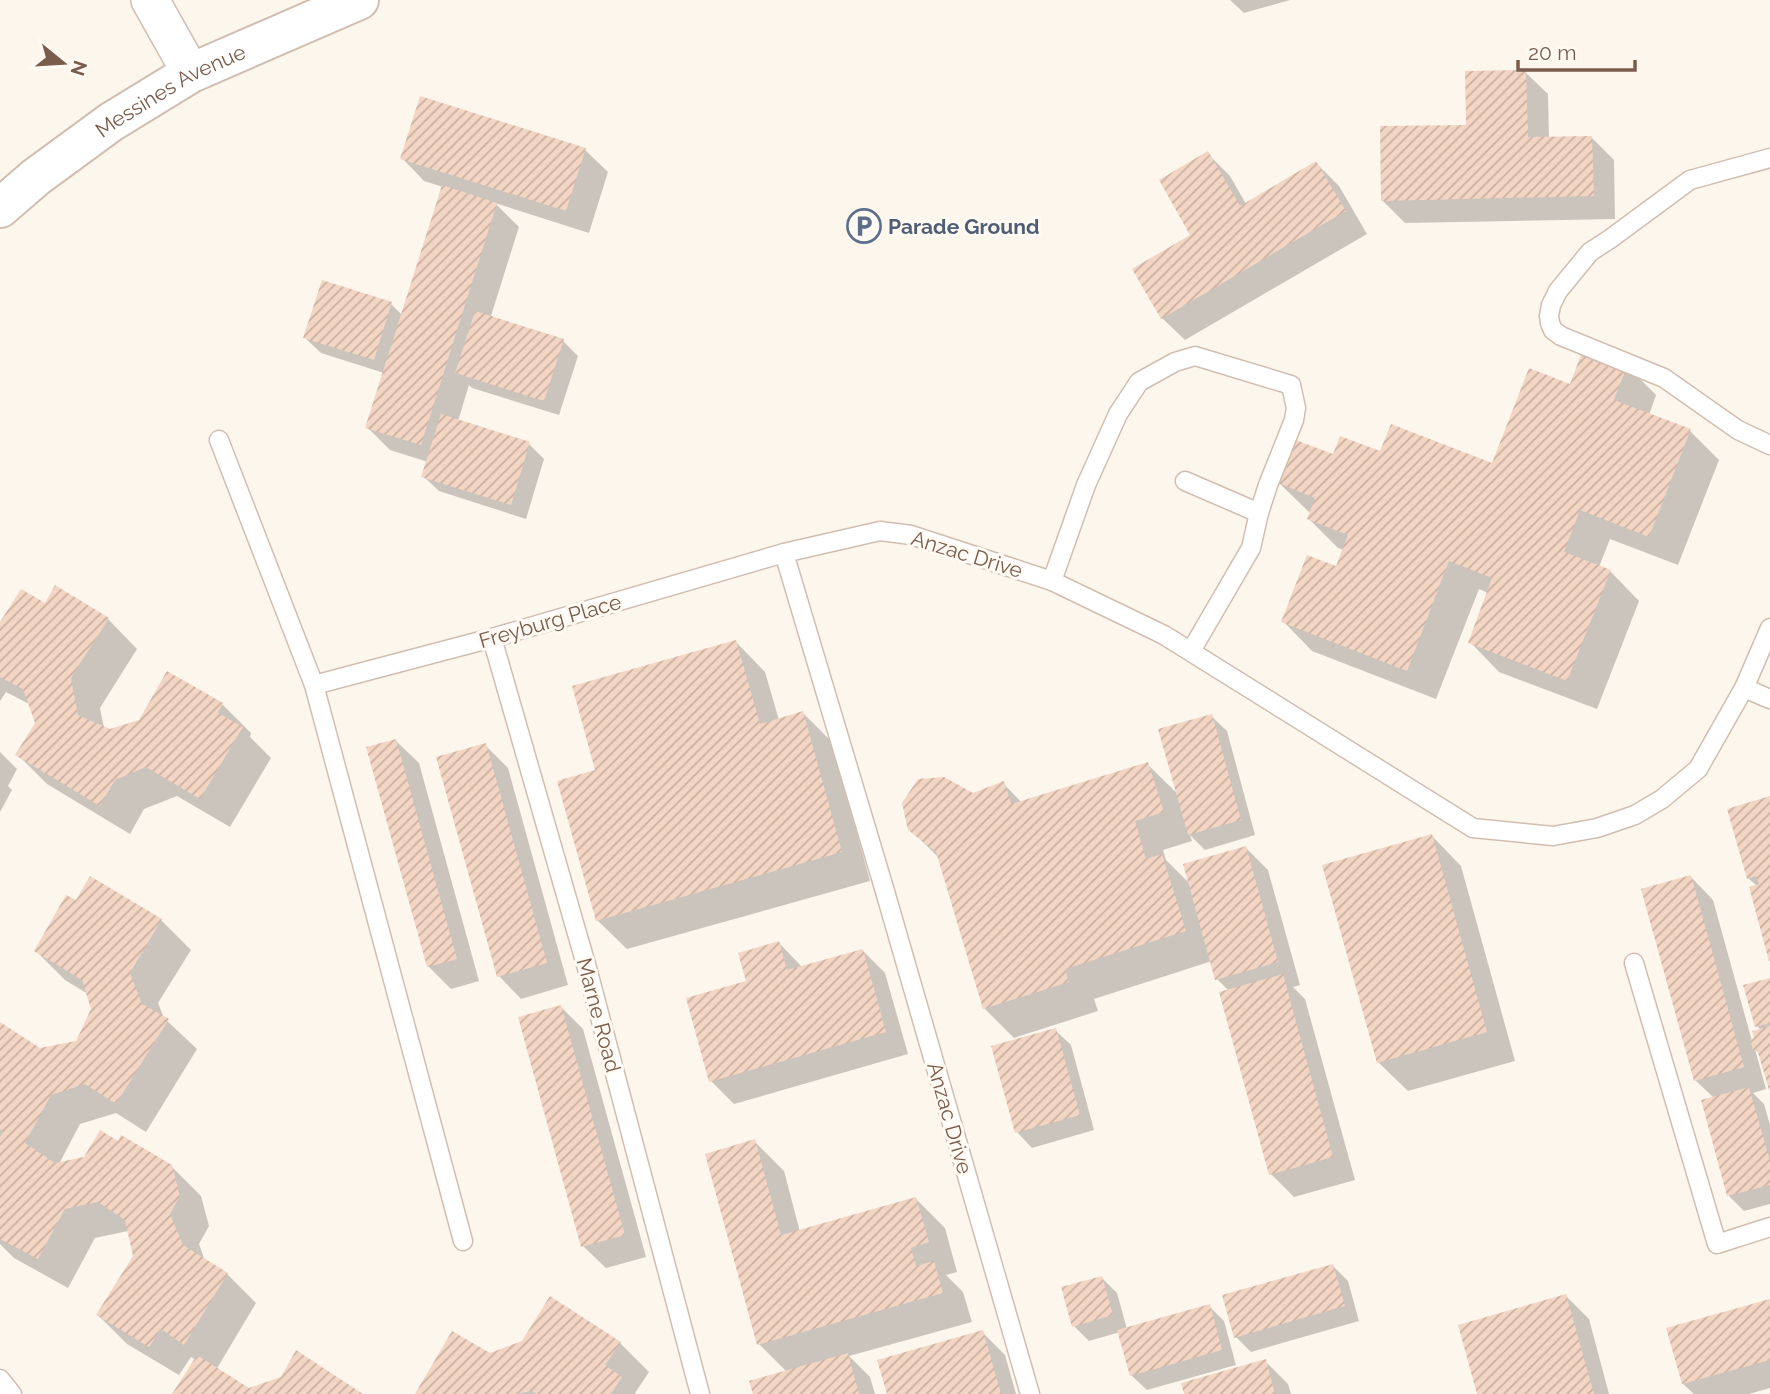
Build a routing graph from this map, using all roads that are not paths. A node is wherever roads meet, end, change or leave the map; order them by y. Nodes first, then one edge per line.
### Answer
1 (150, 0) edge
2 (359, 0) edge
3 (191, 73) junction
4 (1770, 158) edge
5 (0, 208) edge
6 (219, 440) dead end
7 (1770, 445) edge
8 (1185, 481) dead end
9 (1259, 513) junction
10 (784, 553) junction
11 (1052, 581) junction
12 (1770, 628) edge
13 (492, 638) junction
14 (1191, 651) junction
15 (314, 685) junction
16 (1744, 688) junction
17 (1770, 699) edge
18 (1634, 963) dead end
19 (1770, 1227) edge
20 (463, 1241) dead end
21 (0, 1380) edge
22 (12, 1394) edge
23 (700, 1394) edge
24 (1030, 1394) edge

1 - 3 street
2 - 3 street, Messines Avenue
3 - 5 street, Messines Avenue
4 - 7 lane
6 - 15 lane
8 - 9 lane
9 - 11 lane
9 - 14 lane
10 - 11 lane, Anzac Drive
10 - 13 lane, Freyburg Place
10 - 24 lane, Anzac Drive
11 - 14 lane, Anzac Drive
12 - 16 lane, Anzac Drive
13 - 15 lane, Freyburg Place
13 - 23 lane, Marne Road
14 - 16 lane, Anzac Drive
15 - 20 lane
16 - 17 lane
18 - 19 lane
21 - 22 lane

